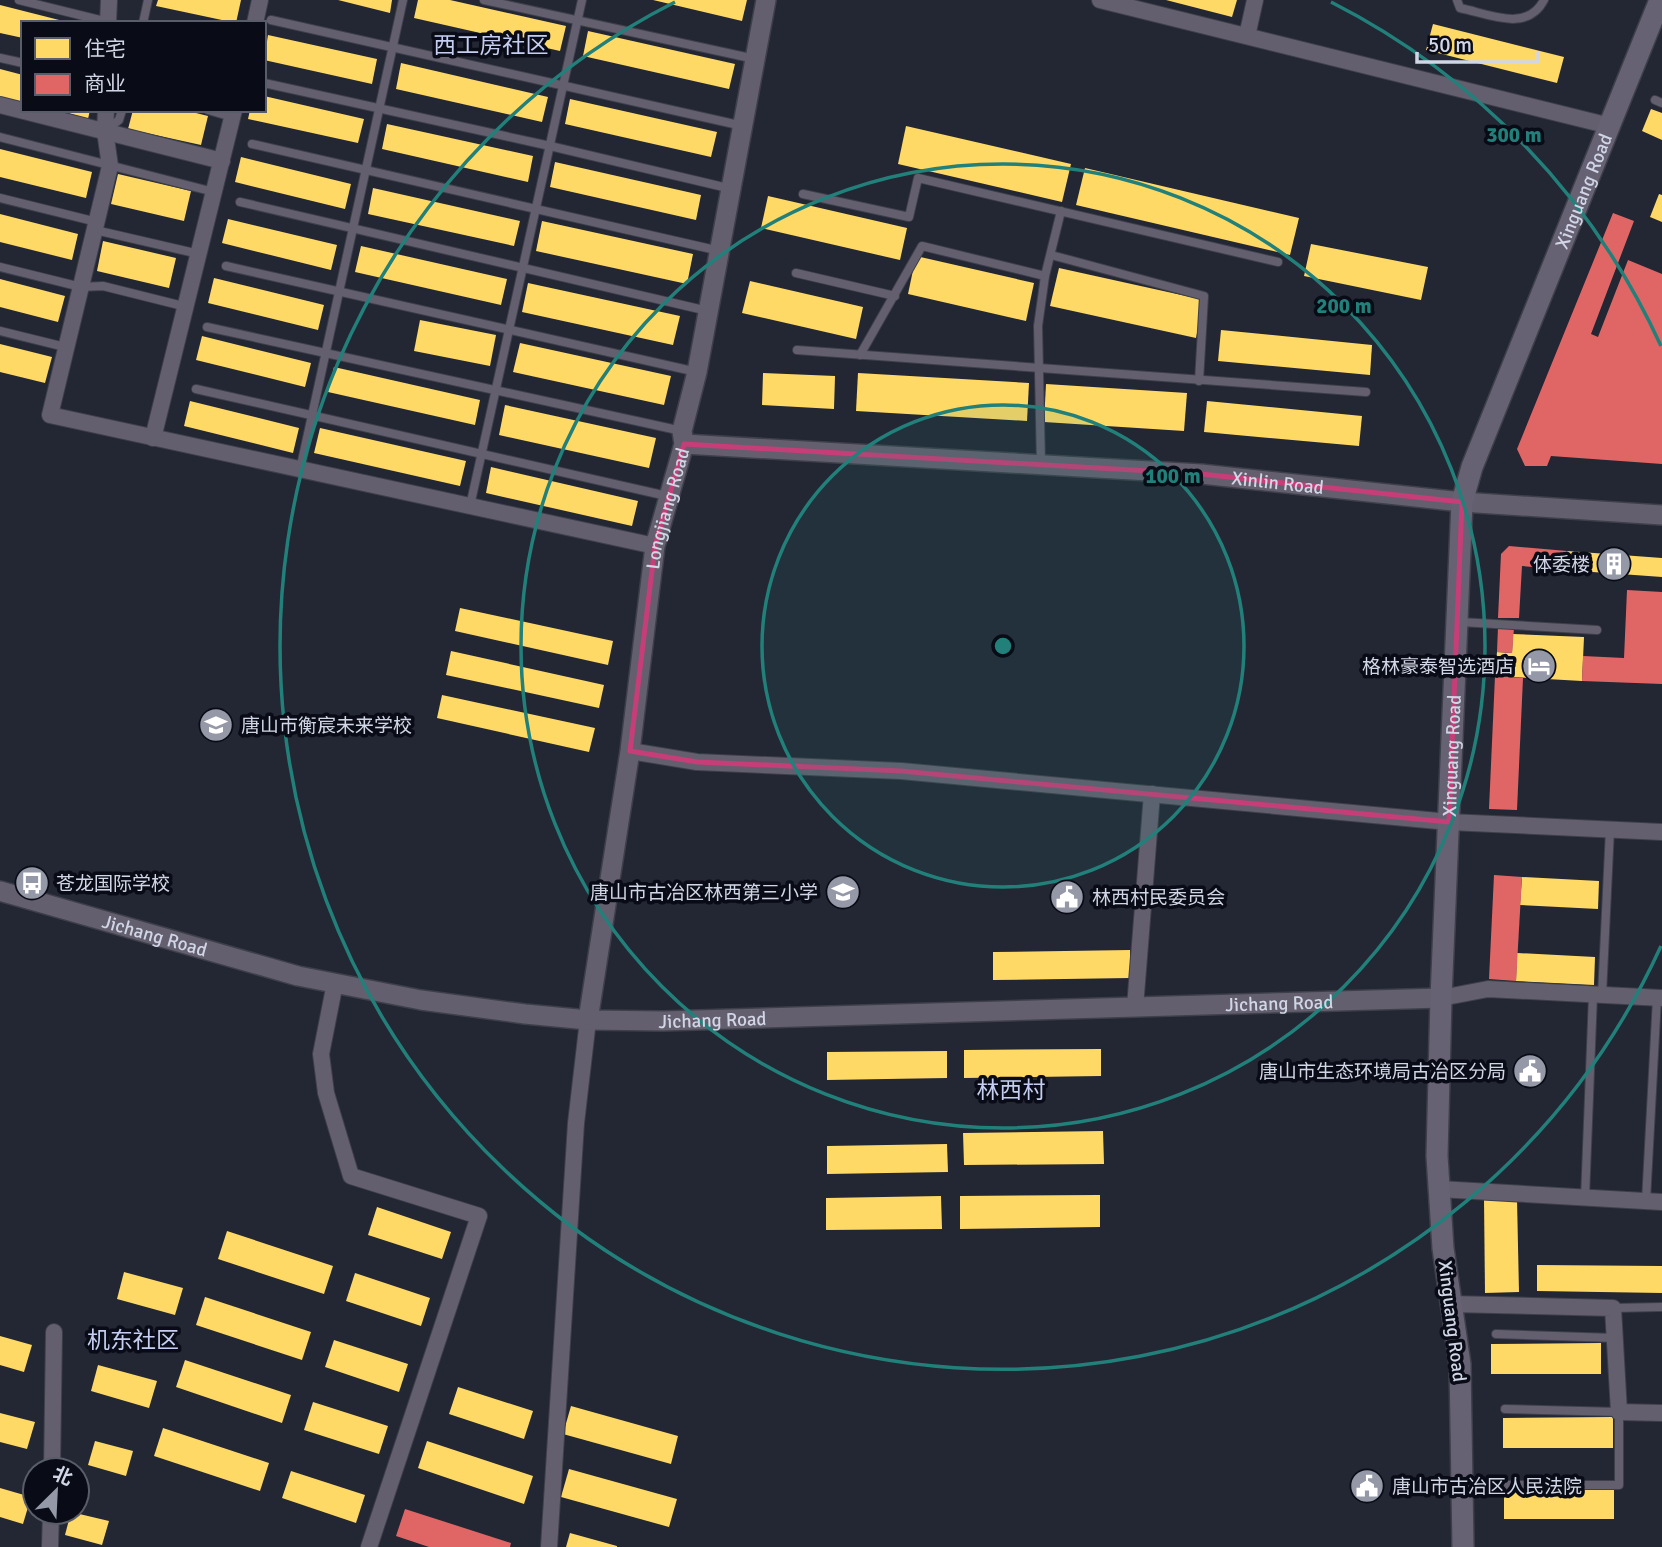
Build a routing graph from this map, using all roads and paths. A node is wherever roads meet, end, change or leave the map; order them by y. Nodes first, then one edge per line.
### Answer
1 (19, 0) edge
2 (109, 0) edge
3 (148, 0) edge
4 (260, 0) edge
5 (403, 0) edge
6 (484, 0) edge
7 (582, 0) edge
8 (766, 0) edge
9 (1100, 0) edge
10 (1255, 0) edge
11 (1457, 0) edge
12 (1544, 0) edge
13 (1660, 0) edge
14 (578, 20) junction
15 (100, 21) edge
16 (108, 21) edge
17 (143, 21) edge
18 (263, 21) edge
19 (266, 23) edge
20 (1247, 36) junction
21 (393, 48) junction
22 (0, 58) edge
23 (755, 60) junction
24 (21, 63) edge
25 (266, 83) edge
26 (563, 86) junction
27 (0, 105) edge
28 (379, 109) junction
29 (21, 110) edge
30 (29, 112) edge
31 (106, 112) edge
32 (121, 112) edge
33 (233, 113) edge
34 (743, 126) junction
35 (1610, 126) junction
36 (106, 131) junction
37 (0, 137) edge
38 (252, 144) dead end
39 (550, 146) junction
40 (222, 161) junction
41 (110, 166) junction
42 (366, 170) junction
43 (732, 189) junction
44 (214, 192) junction
45 (803, 194) dead end
46 (0, 198) edge
47 (240, 202) dead end
48 (536, 209) junction
49 (1061, 211) junction
50 (96, 226) junction
51 (353, 229) junction
52 (720, 251) junction
53 (199, 254) junction
54 (1051, 255) junction
55 (1278, 262) dead end
56 (226, 266) dead end
57 (0, 267) edge
58 (523, 268) junction
59 (796, 273) dead end
60 (1045, 276) junction
61 (81, 287) junction
62 (339, 292) junction
63 (895, 296) junction
64 (187, 307) junction
65 (709, 311) junction
66 (207, 327) dead end
67 (510, 330) junction
68 (0, 331) edge
69 (65, 347) junction
70 (797, 350) dead end
71 (326, 353) junction
72 (860, 355) junction
73 (1039, 369) junction
74 (697, 372) junction
75 (1199, 381) junction
76 (196, 389) dead end
77 (496, 391) junction
78 (1366, 392) dead end
79 (312, 416) junction
80 (683, 437) junction
81 (153, 438) junction
82 (482, 454) junction
83 (1041, 465) junction
84 (300, 470) junction
85 (669, 496) junction
86 (1462, 502) junction
87 (471, 506) junction
88 (1662, 515) edge
89 (655, 546) junction
90 (1457, 622) junction
91 (1597, 630) dead end
92 (630, 751) junction
93 (1152, 794) junction
94 (1448, 822) junction
95 (1610, 829) junction
96 (1662, 832) edge
97 (0, 891) edge
98 (335, 983) junction
99 (1598, 995) junction
100 (1441, 998) junction
101 (1659, 998) edge
102 (1135, 1007) junction
103 (588, 1020) junction
104 (1439, 1189) junction
105 (1585, 1198) junction
106 (1654, 1202) edge
107 (1451, 1304) junction
108 (1662, 1307) edge
109 (1613, 1308) junction
110 (54, 1332) dead end
111 (1496, 1334) dead end
112 (1616, 1338) junction
113 (1504, 1409) dead end
114 (1619, 1412) junction
115 (1662, 1413) edge
116 (51, 1456) edge
117 (1508, 1486) dead end
118 (51, 1526) edge
119 (50, 1547) edge
120 (369, 1547) edge
121 (549, 1547) edge
122 (1463, 1547) edge

1 - 15 lane
2 - 16 street
3 - 17 lane
4 - 18 street
5 - 21 lane
6 - 14 lane
7 - 14 lane
8 - 23 street, Longjiang Road
9 - 20 street
10 - 20 street
11 - 12 lane
13 - 35 main road, Xinguang Road
14 - 23 lane
14 - 26 lane
19 - 21 lane
20 - 35 street
21 - 26 lane
21 - 28 lane
22 - 24 lane
23 - 34 street, Longjiang Road
25 - 28 lane
26 - 34 lane
26 - 39 lane
27 - 29 street
28 - 39 lane
28 - 42 lane
30 - 36 street
31 - 36 street
32 - 36 lane
33 - 40 street
34 - 43 street, Longjiang Road
35 - 86 main road, Xinguang Road
36 - 40 street
36 - 41 street
37 - 41 lane
38 - 42 lane
39 - 43 lane
39 - 48 lane
40 - 44 street
41 - 44 lane
41 - 50 street
42 - 48 lane
42 - 51 lane
43 - 52 street, Longjiang Road
44 - 53 street
45 - 49 lane
46 - 50 lane
47 - 51 lane
48 - 52 lane
48 - 58 lane
49 - 54 lane
49 - 55 lane
50 - 53 lane
50 - 61 street
51 - 58 lane
51 - 62 lane
52 - 65 street, Longjiang Road
53 - 64 street
54 - 60 lane
54 - 75 lane
56 - 62 lane
57 - 61 lane
58 - 65 lane
58 - 67 lane
59 - 63 lane
60 - 63 lane
60 - 73 lane
61 - 64 lane
61 - 69 street
62 - 67 lane
62 - 71 lane
63 - 72 lane
64 - 81 street
65 - 74 street, Longjiang Road
66 - 71 lane
67 - 74 lane
67 - 77 lane
68 - 69 lane
69 - 81 street
70 - 72 lane
71 - 77 lane
71 - 79 lane
72 - 73 lane
73 - 75 lane
73 - 83 lane
74 - 80 street, Longjiang Road
75 - 78 lane
76 - 79 lane
77 - 80 lane
77 - 82 lane
79 - 82 lane
79 - 84 lane
80 - 83 street, Xinlin Road
80 - 85 street, Longjiang Road
81 - 84 street
82 - 85 lane
82 - 87 lane
83 - 86 street, Xinlin Road
84 - 87 street
85 - 89 street, Longjiang Road
86 - 88 street, Xinlin Road
86 - 90 main road, Xinguang Road
87 - 89 street
89 - 92 street, Longjiang Road
90 - 91 lane
90 - 94 main road, Xinguang Road
92 - 93 street
92 - 103 street, Longjiang Road
93 - 94 street
93 - 102 street
94 - 95 street
94 - 100 main road, Xinguang Road
95 - 96 street
95 - 99 lane
97 - 98 street, Jichang Road
98 - 103 street, Jichang Road
98 - 120 street
99 - 100 street
99 - 101 street
99 - 105 lane
100 - 102 street, Jichang Road
100 - 104 main road, Xinguang Road
101 - 106 lane
102 - 103 street, Jichang Road
103 - 121 street
104 - 105 street
104 - 107 main road, Xinguang Road
105 - 106 street
107 - 109 street
107 - 122 main road, Xinguang Road
108 - 109 lane
109 - 112 street
110 - 116 street
111 - 112 lane
112 - 114 street
113 - 114 lane
114 - 115 street
114 - 117 lane
118 - 119 street

